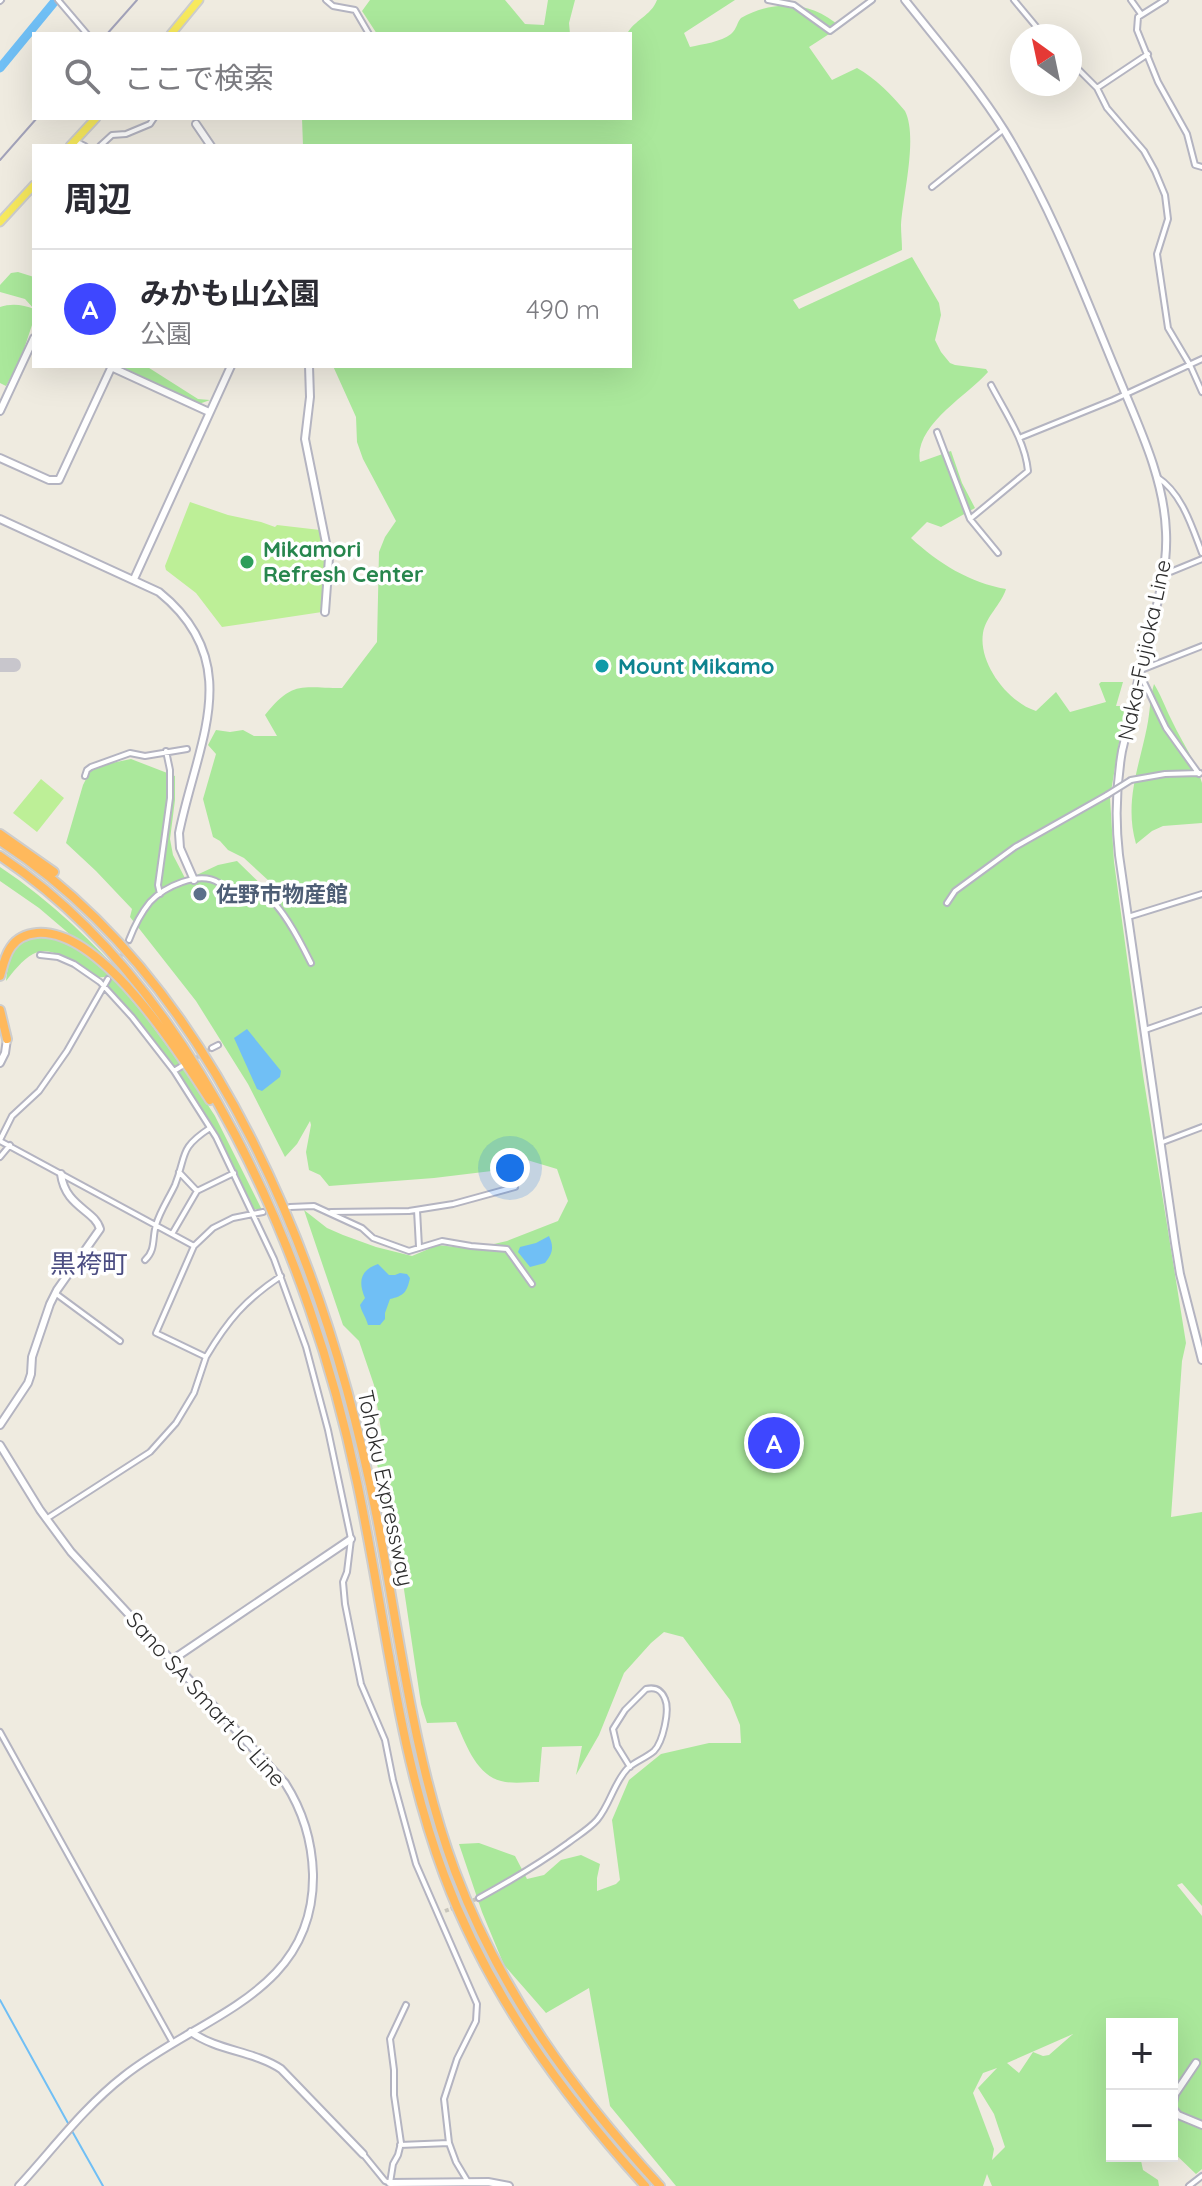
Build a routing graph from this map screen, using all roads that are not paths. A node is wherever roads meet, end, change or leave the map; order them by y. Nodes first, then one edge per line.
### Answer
1 (199, 0) edge
2 (326, 0) edge
3 (768, 0) edge
4 (872, 0) edge
5 (905, 0) edge
6 (1014, 0) edge
7 (1131, 0) edge
8 (1165, 0) edge
9 (60, 2) edge
10 (1141, 14) junction
11 (1034, 24) edge
12 (85, 32) edge
13 (173, 32) edge
14 (368, 32) edge
15 (1148, 54) junction
16 (1082, 73) edge
17 (1097, 88) junction
18 (94, 120) edge
19 (153, 120) edge
20 (196, 124) dead end
21 (1003, 130) junction
22 (72, 143) edge
23 (102, 144) edge
24 (210, 144) edge
25 (1202, 167) edge
26 (32, 187) edge
27 (932, 187) dead end
28 (0, 222) edge
29 (32, 342) edge
30 (1202, 359) edge
31 (1190, 365) junction
32 (110, 368) edge
33 (115, 368) edge
34 (230, 368) edge
35 (309, 368) edge
36 (991, 385) dead end
37 (1202, 392) edge
38 (1125, 394) junction
39 (0, 411) edge
40 (209, 412) junction
41 (937, 432) dead end
42 (1019, 438) junction
43 (0, 458) edge
44 (1157, 477) junction
45 (0, 519) edge
46 (970, 519) junction
47 (998, 553) dead end
48 (1202, 553) edge
49 (1202, 559) edge
50 (1163, 575) junction
51 (134, 579) junction
52 (325, 612) dead end
53 (1202, 646) edge
54 (1140, 673) junction
55 (187, 749) dead end
56 (166, 751) junction
57 (1201, 773) edge
58 (85, 776) dead end
59 (0, 834) edge
60 (0, 841) edge
61 (0, 856) edge
62 (194, 880) junction
63 (69, 892) junction
64 (160, 894) junction
65 (1202, 894) edge
66 (947, 903) dead end
67 (1127, 918) junction
68 (129, 940) tunnel mouth
69 (40, 955) dead end
70 (311, 963) dead end
71 (0, 976) edge
72 (108, 979) dead end
73 (104, 986) junction
74 (0, 1010) edge
75 (1202, 1010) edge
76 (1143, 1031) junction
77 (7, 1039) joint
78 (218, 1045) dead end
79 (212, 1048) tunnel mouth
80 (0, 1063) edge
81 (182, 1066) dead end
82 (174, 1071) junction
83 (230, 1126) junction
84 (1202, 1127) edge
85 (210, 1128) junction
86 (0, 1140) edge
87 (1160, 1143) junction
88 (10, 1145) junction
89 (0, 1157) edge
90 (178, 1171) junction
91 (234, 1173) junction
92 (61, 1174) junction
93 (515, 1187) dead end
94 (197, 1191) junction
95 (290, 1207) dead end
96 (417, 1210) junction
97 (263, 1212) dead end
98 (331, 1212) junction
99 (254, 1214) junction
100 (156, 1225) junction
101 (172, 1234) junction
102 (194, 1246) junction
103 (419, 1248) junction
104 (145, 1260) dead end
105 (281, 1276) junction
106 (532, 1284) dead end
107 (55, 1293) junction
108 (120, 1341) dead end
109 (206, 1357) junction
110 (1202, 1360) edge
111 (0, 1425) edge
112 (0, 1445) edge
113 (46, 1519) junction
114 (351, 1539) junction
115 (172, 1660) junction
116 (0, 1732) edge
117 (630, 1767) junction
118 (479, 1898) tunnel mouth
119 (445, 1911) tunnel mouth
120 (438, 1913) junction
121 (406, 2005) dead end
122 (191, 2032) junction
123 (173, 2043) junction
124 (1196, 2063) dead end
125 (1202, 2125) edge
126 (449, 2143) junction
127 (400, 2145) junction
128 (363, 2154) joint
129 (1202, 2176) edge
130 (468, 2182) junction
131 (386, 2183) edge
132 (19, 2186) edge
133 (509, 2186) edge
134 (645, 2186) edge
135 (660, 2186) edge
136 (1189, 2186) edge

1 - 13 main road
2 - 14 street
3 - 4 street
5 - 21 main road, Naka-Fujioka Line
6 - 11 street
7 - 10 street
8 - 10 street
9 - 12 street
10 - 15 street
15 - 17 street
15 - 25 street
16 - 17 street
17 - 31 street
18 - 22 main road
19 - 23 street
20 - 24 main road
21 - 27 street
21 - 38 main road, Naka-Fujioka Line
26 - 28 main road
29 - 39 main road
30 - 31 street
31 - 37 street
31 - 38 street
32 - 43 main road
33 - 40 main road
34 - 40 main road
35 - 52 main road
36 - 42 street
38 - 42 street
38 - 44 main road, Naka-Fujioka Line
40 - 51 main road
41 - 46 street
42 - 46 street
44 - 48 street
44 - 50 main road, Naka-Fujioka Line
45 - 51 main road
46 - 47 street
49 - 50 street
50 - 54 main road, Naka-Fujioka Line
51 - 62 main road
53 - 54 street
54 - 57 street
54 - 67 main road, Naka-Fujioka Line
55 - 56 street
56 - 58 street
56 - 64 street
57 - 66 street, bridge
59 - 63 highway
60 - 63 highway, Tohoku Expressway
61 - 83 highway, Tohoku Expressway
62 - 64 street
62 - 70 street
63 - 135 highway, Tohoku Expressway
64 - 68 street
65 - 67 street
67 - 76 main road, Naka-Fujioka Line
69 - 73 street
71 - 83 highway
72 - 73 street
73 - 82 street
73 - 86 street
74 - 77 highway
75 - 76 street
76 - 87 main road, Naka-Fujioka Line
77 - 80 main road
78 - 79 street
81 - 82 street
82 - 85 street
83 - 134 highway, Tohoku Expressway
84 - 87 street
85 - 90 street
85 - 91 street
86 - 88 street
87 - 110 main road, Naka-Fujioka Line
88 - 89 street
88 - 92 street
90 - 94 street
90 - 100 street
91 - 94 street
91 - 99 street
92 - 100 street
92 - 107 main road
93 - 96 street
94 - 101 street
95 - 98 street
96 - 98 street
96 - 103 street
97 - 99 street
98 - 103 street
99 - 102 street
99 - 105 street
100 - 101 street
100 - 104 street
101 - 102 street
102 - 109 street
103 - 106 street
105 - 109 street
105 - 114 street
107 - 108 street
107 - 111 main road
109 - 113 street
112 - 113 main road, Sano SA Smart IC Line
113 - 115 main road, Sano SA Smart IC Line
114 - 115 main road
114 - 120 street
115 - 122 main road, Sano SA Smart IC Line
116 - 123 street
117 - 117 street
117 - 118 street
119 - 120 street
120 - 126 street
121 - 127 street
122 - 123 main road, Sano SA Smart IC Line
122 - 128 main road
123 - 132 main road, Sano SA Smart IC Line
124 - 125 main road
126 - 127 street
126 - 130 street
127 - 131 street
128 - 131 street
129 - 136 street
130 - 131 main road
130 - 133 main road

